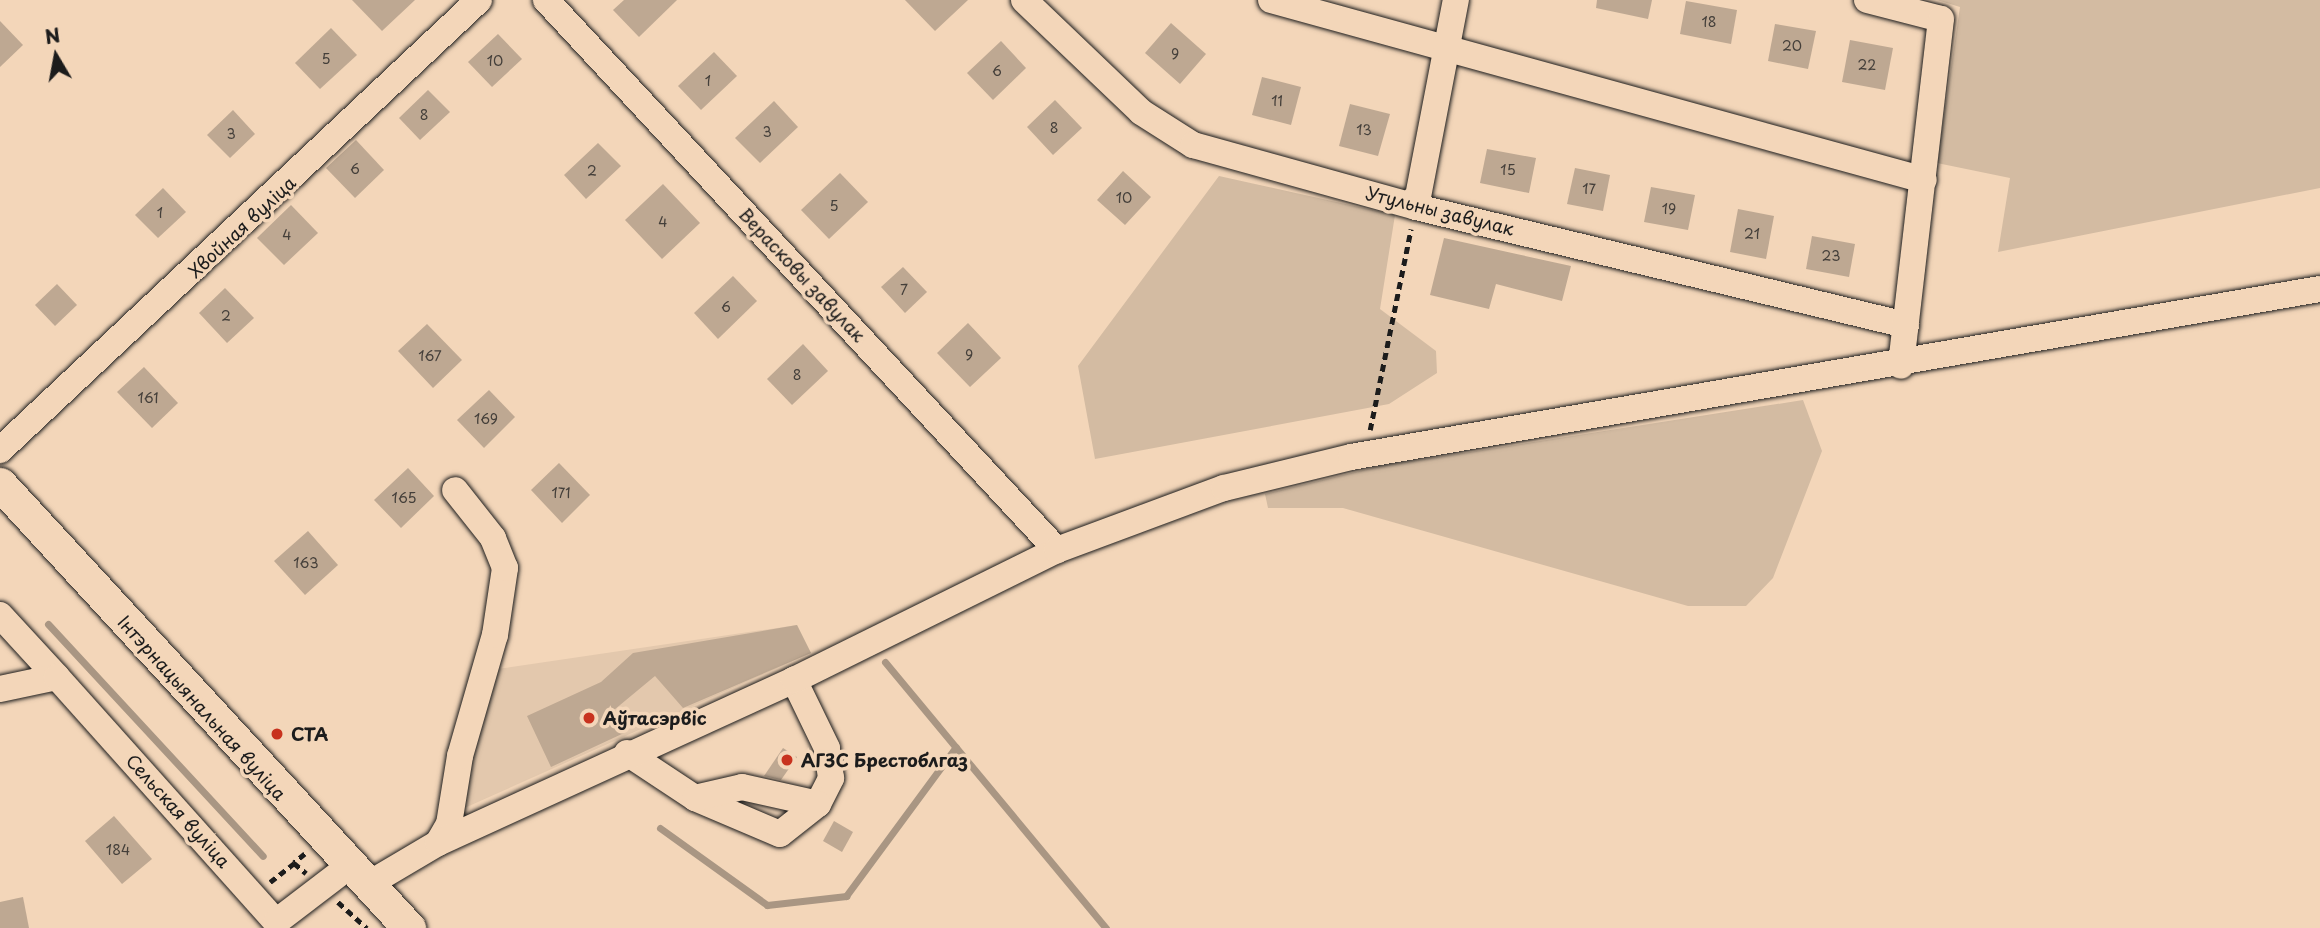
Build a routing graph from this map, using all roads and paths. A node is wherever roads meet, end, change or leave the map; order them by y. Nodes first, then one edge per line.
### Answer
1 (479, 0) edge
2 (546, 0) edge
3 (1024, 0) edge
4 (1272, 0) edge
5 (1456, 0) edge
6 (1867, 0) edge
7 (1444, 48) junction
8 (1924, 180) junction
9 (1416, 206) junction
10 (2320, 289) edge
11 (1906, 325) junction
12 (1901, 366) junction
13 (0, 450) edge
14 (1365, 455) junction
15 (0, 484) edge
16 (455, 490) dead end
17 (1057, 550) junction
18 (0, 615) edge
19 (57, 677) junction
20 (794, 680) junction
21 (0, 689) edge
22 (627, 753) junction
23 (695, 798) junction
24 (818, 804) junction
25 (438, 842) junction
26 (294, 863) dead end
27 (357, 876) junction
28 (253, 894) junction
29 (279, 925) edge
30 (409, 928) edge

1 - 13 street, Хвойная вуліца
2 - 17 street, Верасковы завулак
3 - 9 street, Утульны завулак
4 - 7 street
5 - 7 street
6 - 8 street
7 - 8 street
7 - 9 street
8 - 11 street
9 - 11 street, Утульны завулак
9 - 14 path
10 - 12 street, Сельская вуліца
11 - 12 street
12 - 14 street, Сельская вуліца
14 - 17 street, Сельская вуліца
15 - 27 main road, Інтэрнацыянальная вуліца
16 - 25 street
17 - 20 street, Сельская вуліца
18 - 19 street
19 - 21 street
19 - 28 street, Сельская вуліца
20 - 22 street, Сельская вуліца
20 - 24 street
22 - 23 street
22 - 25 street, Сельская вуліца
23 - 24 street
23 - 24 street
25 - 27 street, Сельская вуліца
26 - 28 path
27 - 29 street, Сельская вуліца
27 - 30 main road, Інтэрнацыянальная вуліца
28 - 29 street, Сельская вуліца

